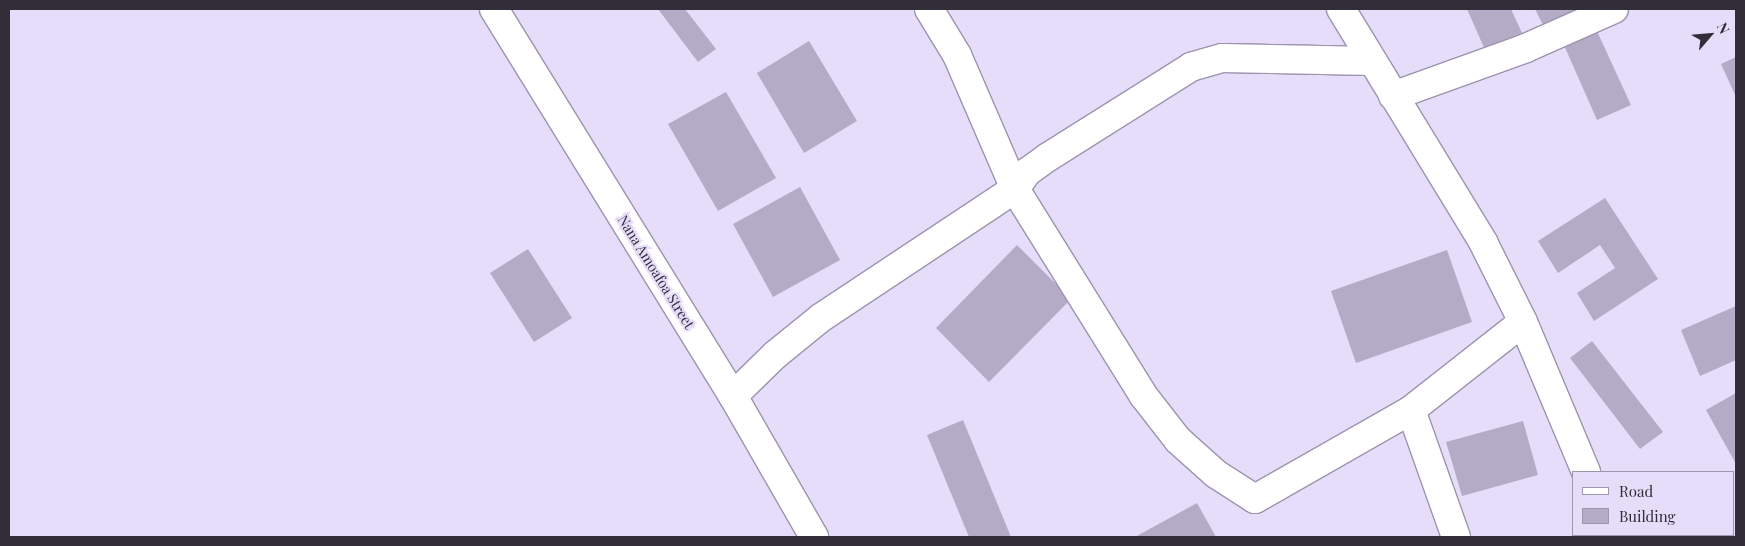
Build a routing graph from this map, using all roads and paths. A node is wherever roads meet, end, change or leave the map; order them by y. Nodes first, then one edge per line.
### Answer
1 (494, 9) edge
2 (929, 9) edge
3 (1341, 9) edge
4 (1614, 9) edge
5 (1372, 61) junction
6 (1393, 96) junction
7 (1015, 189) junction
8 (1523, 322) junction
9 (733, 396) junction
10 (1411, 410) junction
11 (1586, 471) edge
12 (814, 537) edge
13 (1456, 537) edge

1 - 9 street, Nana Amoafoa Street
2 - 7 street
3 - 5 street
4 - 6 street
5 - 6 street
5 - 7 street
6 - 8 street
7 - 9 street
7 - 10 street
8 - 10 street
8 - 11 street
9 - 12 street, Nana Amoafoa Street
10 - 13 street

